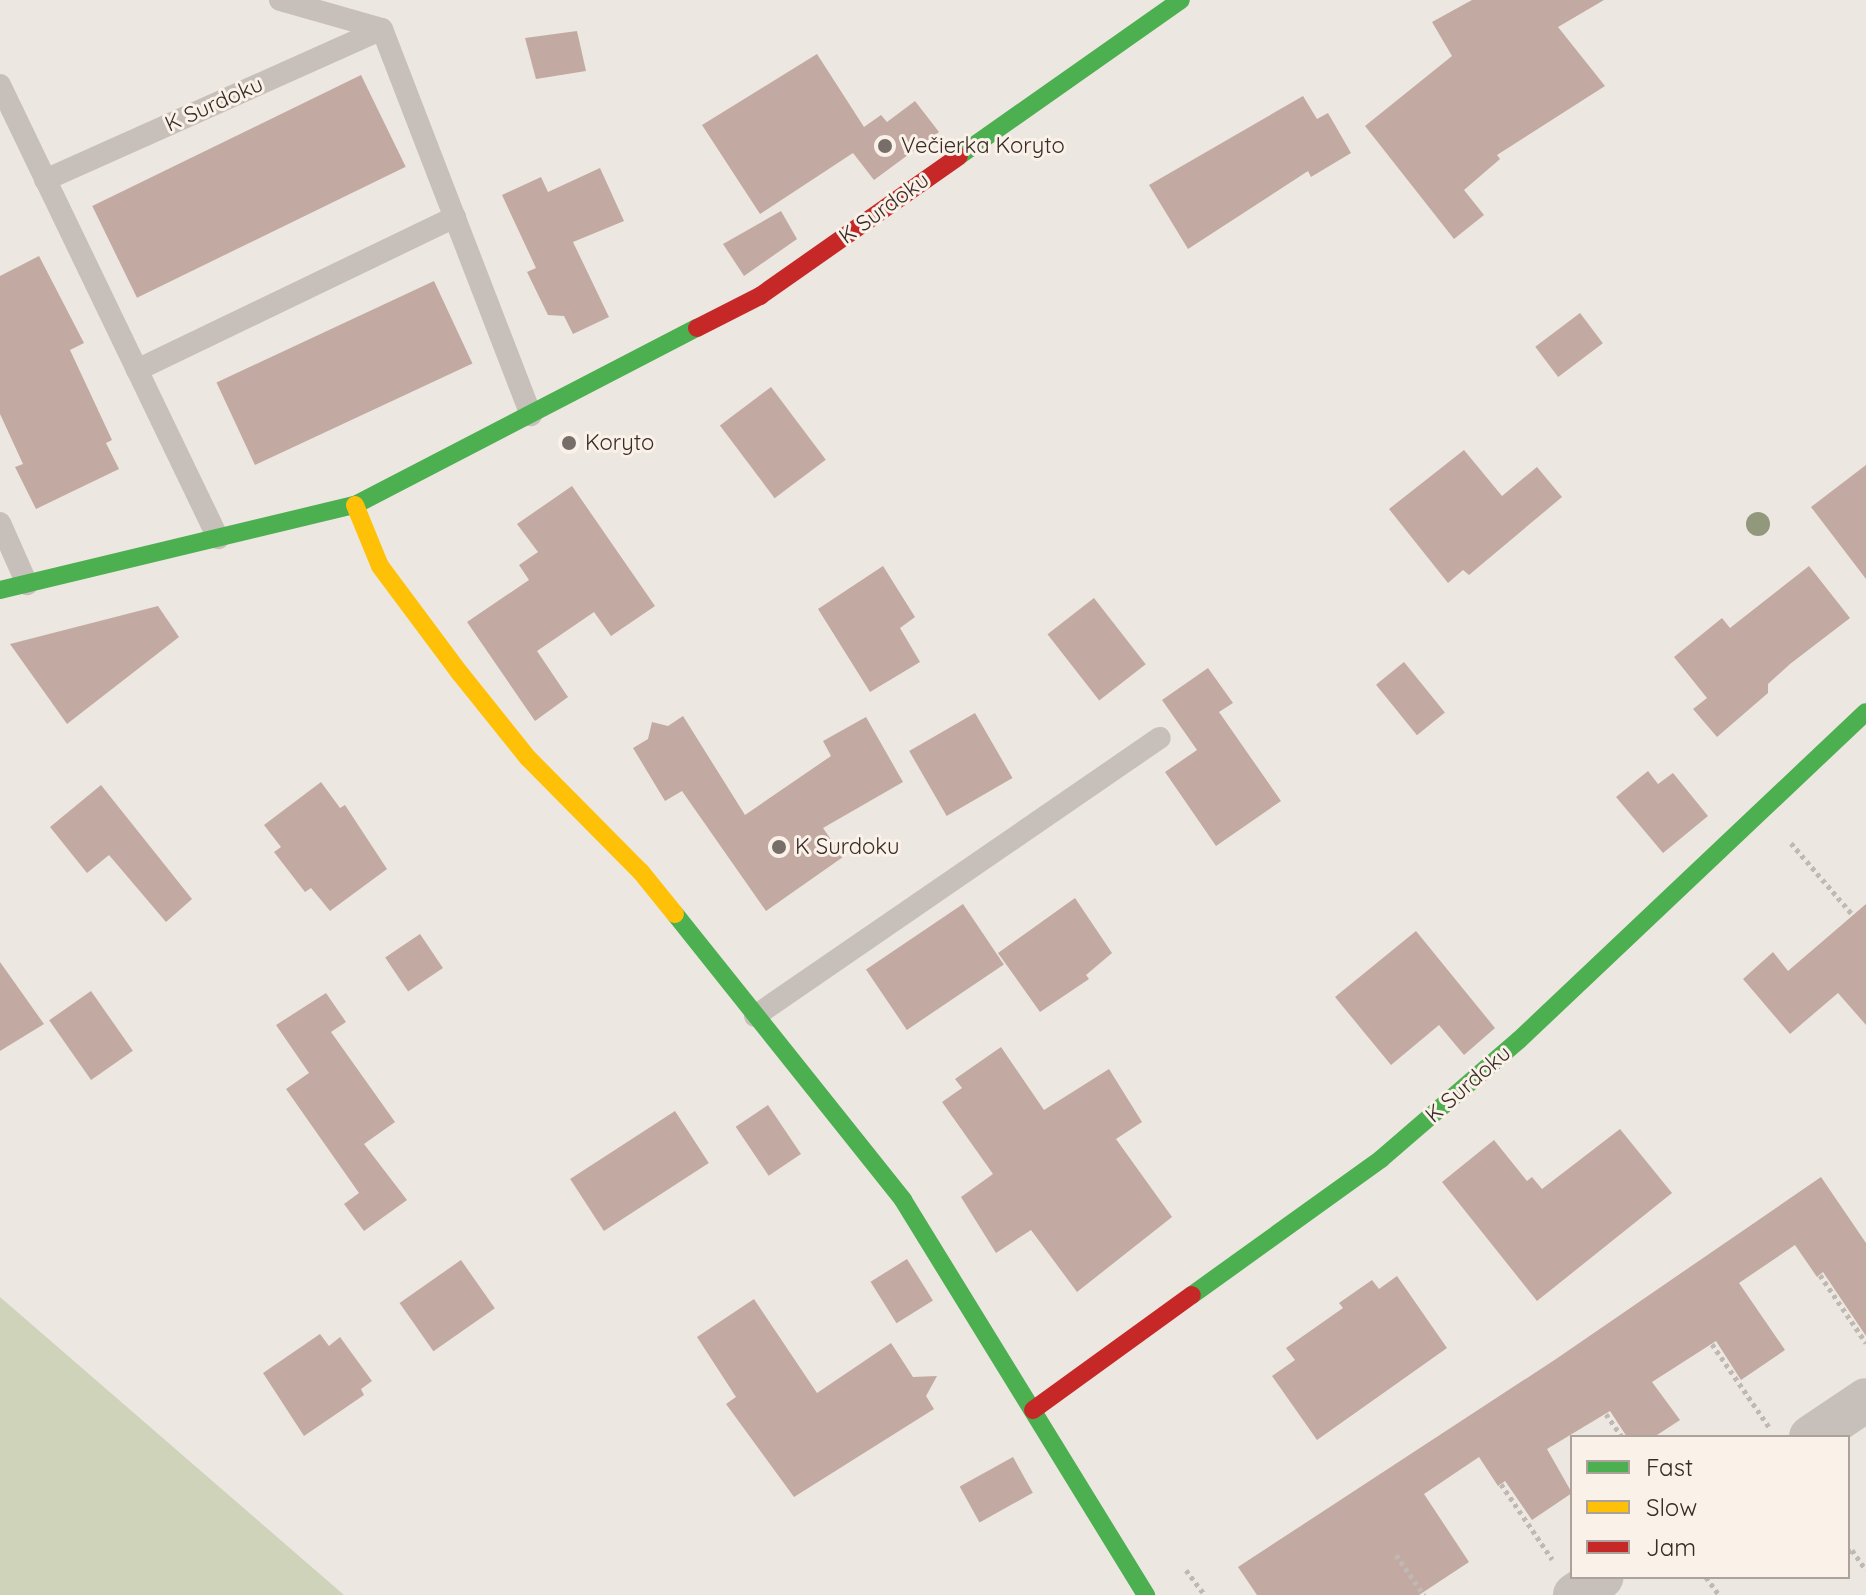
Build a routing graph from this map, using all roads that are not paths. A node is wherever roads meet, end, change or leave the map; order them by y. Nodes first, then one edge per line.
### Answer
1 (280, 0) edge
2 (1181, 0) edge
3 (382, 29) junction
4 (0, 85) edge
5 (45, 180) junction
6 (455, 217) junction
7 (137, 370) junction
8 (531, 415) junction
9 (355, 505) junction
10 (0, 523) edge
11 (218, 538) junction
12 (27, 584) junction
13 (0, 590) edge
14 (1866, 712) edge
15 (1160, 738) dead end
16 (755, 1016) junction
17 (1866, 1400) edge
18 (1033, 1410) junction
19 (1790, 1432) edge
20 (1588, 1579) edge
21 (1568, 1582) edge
22 (1145, 1593) edge

1 - 3 lane
2 - 8 street, K Surdoku
3 - 5 lane, K Surdoku
3 - 6 lane
4 - 5 lane
5 - 7 lane
6 - 7 lane
6 - 8 lane
7 - 11 lane
8 - 9 street, K Surdoku
9 - 11 street, K Surdoku
9 - 16 street
10 - 12 lane
11 - 12 street, K Surdoku
12 - 13 street, K Surdoku
14 - 18 street, K Surdoku
15 - 16 lane
16 - 18 street
17 - 19 street
18 - 22 street
20 - 21 street

